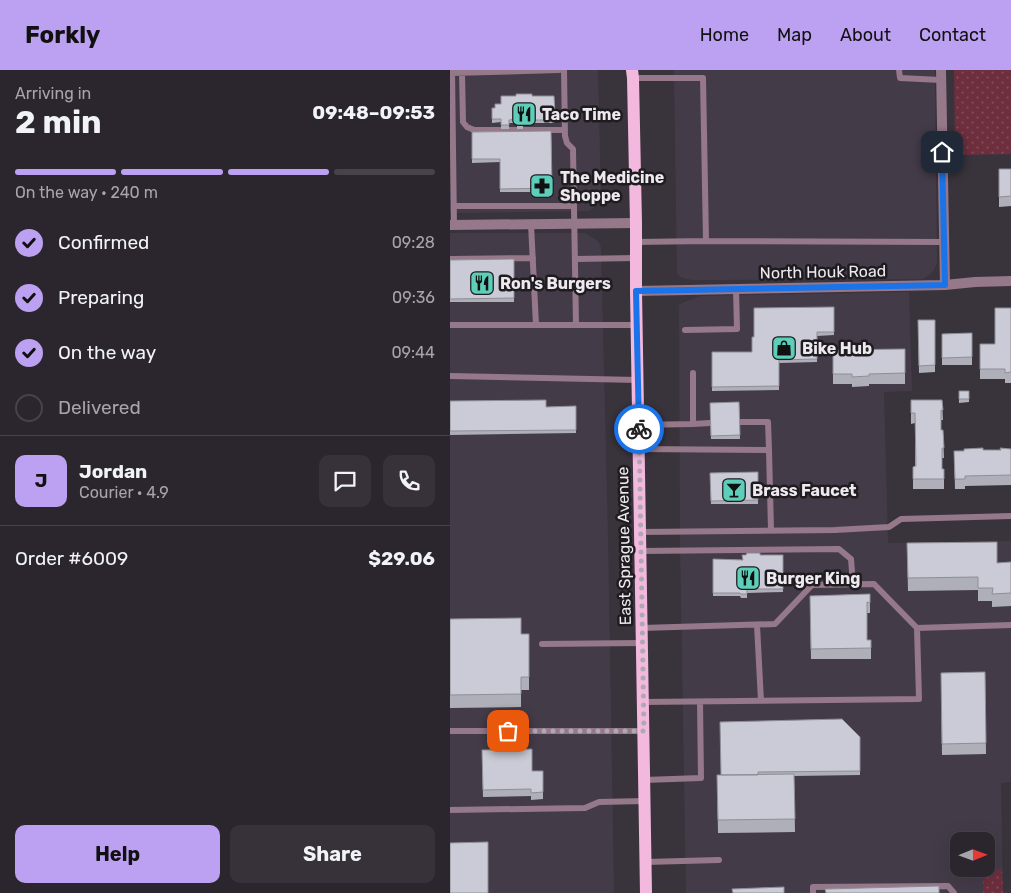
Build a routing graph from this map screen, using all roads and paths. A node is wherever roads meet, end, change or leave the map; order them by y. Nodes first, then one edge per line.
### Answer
1 (559, 70) edge
2 (564, 70) edge
3 (702, 70) edge
4 (899, 70) edge
5 (452, 72) edge
6 (462, 73) junction
7 (633, 73) edge
8 (941, 75) edge
9 (703, 78) junction
10 (565, 130) junction
11 (454, 206) junction
12 (574, 206) junction
13 (636, 223) junction
14 (531, 224) junction
15 (574, 224) junction
16 (452, 225) edge
17 (706, 241) junction
18 (636, 242) junction
19 (944, 242) junction
20 (533, 258) junction
21 (636, 258) junction
22 (450, 259) edge
23 (575, 259) junction
24 (1011, 281) edge
25 (945, 285) junction
26 (736, 289) junction
27 (636, 291) junction
28 (450, 325) edge
29 (536, 325) junction
30 (576, 325) junction
31 (637, 325) junction
32 (685, 330) dead end
33 (693, 373) dead end
34 (450, 376) edge
35 (638, 380) junction
36 (740, 422) edge
37 (710, 423) edge
38 (693, 424) junction
39 (639, 425) junction
40 (639, 449) junction
41 (769, 450) junction
42 (1011, 516) edge
43 (771, 530) junction
44 (640, 532) junction
45 (641, 551) junction
46 (853, 584) junction
47 (757, 625) junction
48 (1011, 625) edge
49 (642, 628) junction
50 (917, 628) junction
51 (642, 643) junction
52 (542, 644) dead end
53 (761, 701) junction
54 (643, 702) junction
55 (700, 702) junction
56 (450, 731) edge
57 (644, 731) junction
58 (644, 780) junction
59 (645, 801) junction
60 (450, 810) edge
61 (720, 860) dead end
62 (646, 862) junction
63 (646, 893) edge
64 (813, 893) edge
65 (954, 893) edge

1 - 6 lane
2 - 10 lane
3 - 9 lane
4 - 8 lane
5 - 6 lane
5 - 11 lane
6 - 10 lane
7 - 9 lane
7 - 13 main road, East Sprague Avenue
8 - 19 street
9 - 17 lane
10 - 12 lane
11 - 12 lane
11 - 16 lane
12 - 15 lane
13 - 15 street
13 - 18 main road, East Sprague Avenue
14 - 15 street
14 - 16 street
14 - 20 lane
15 - 23 lane
17 - 18 lane
17 - 19 lane
18 - 21 main road, East Sprague Avenue
19 - 25 street
20 - 22 lane
20 - 29 lane
21 - 23 lane
21 - 27 main road, East Sprague Avenue
23 - 30 lane
24 - 25 street, North Houk Road
25 - 26 street, North Houk Road
26 - 27 street, North Houk Road
26 - 32 lane
27 - 31 main road, East Sprague Avenue
28 - 29 lane
29 - 30 lane
30 - 31 lane
31 - 35 main road, East Sprague Avenue
33 - 38 lane
34 - 35 lane
35 - 39 main road, East Sprague Avenue
36 - 41 lane
37 - 38 lane
38 - 39 lane
39 - 40 main road, East Sprague Avenue
40 - 41 lane
40 - 44 main road, East Sprague Avenue
41 - 43 lane
42 - 43 lane
43 - 44 lane
44 - 45 main road, East Sprague Avenue
45 - 46 lane
45 - 49 main road, East Sprague Avenue
46 - 47 lane
46 - 50 lane
47 - 49 lane
47 - 53 lane
48 - 50 lane
49 - 51 main road, East Sprague Avenue
50 - 53 lane
51 - 52 lane
51 - 54 main road, East Sprague Avenue
53 - 55 lane
54 - 55 lane
54 - 57 main road, East Sprague Avenue
55 - 58 lane
56 - 57 lane
57 - 58 main road, East Sprague Avenue
58 - 59 main road, East Sprague Avenue
59 - 60 lane
59 - 62 main road, East Sprague Avenue
61 - 62 lane
62 - 63 main road, East Sprague Avenue
64 - 65 lane

